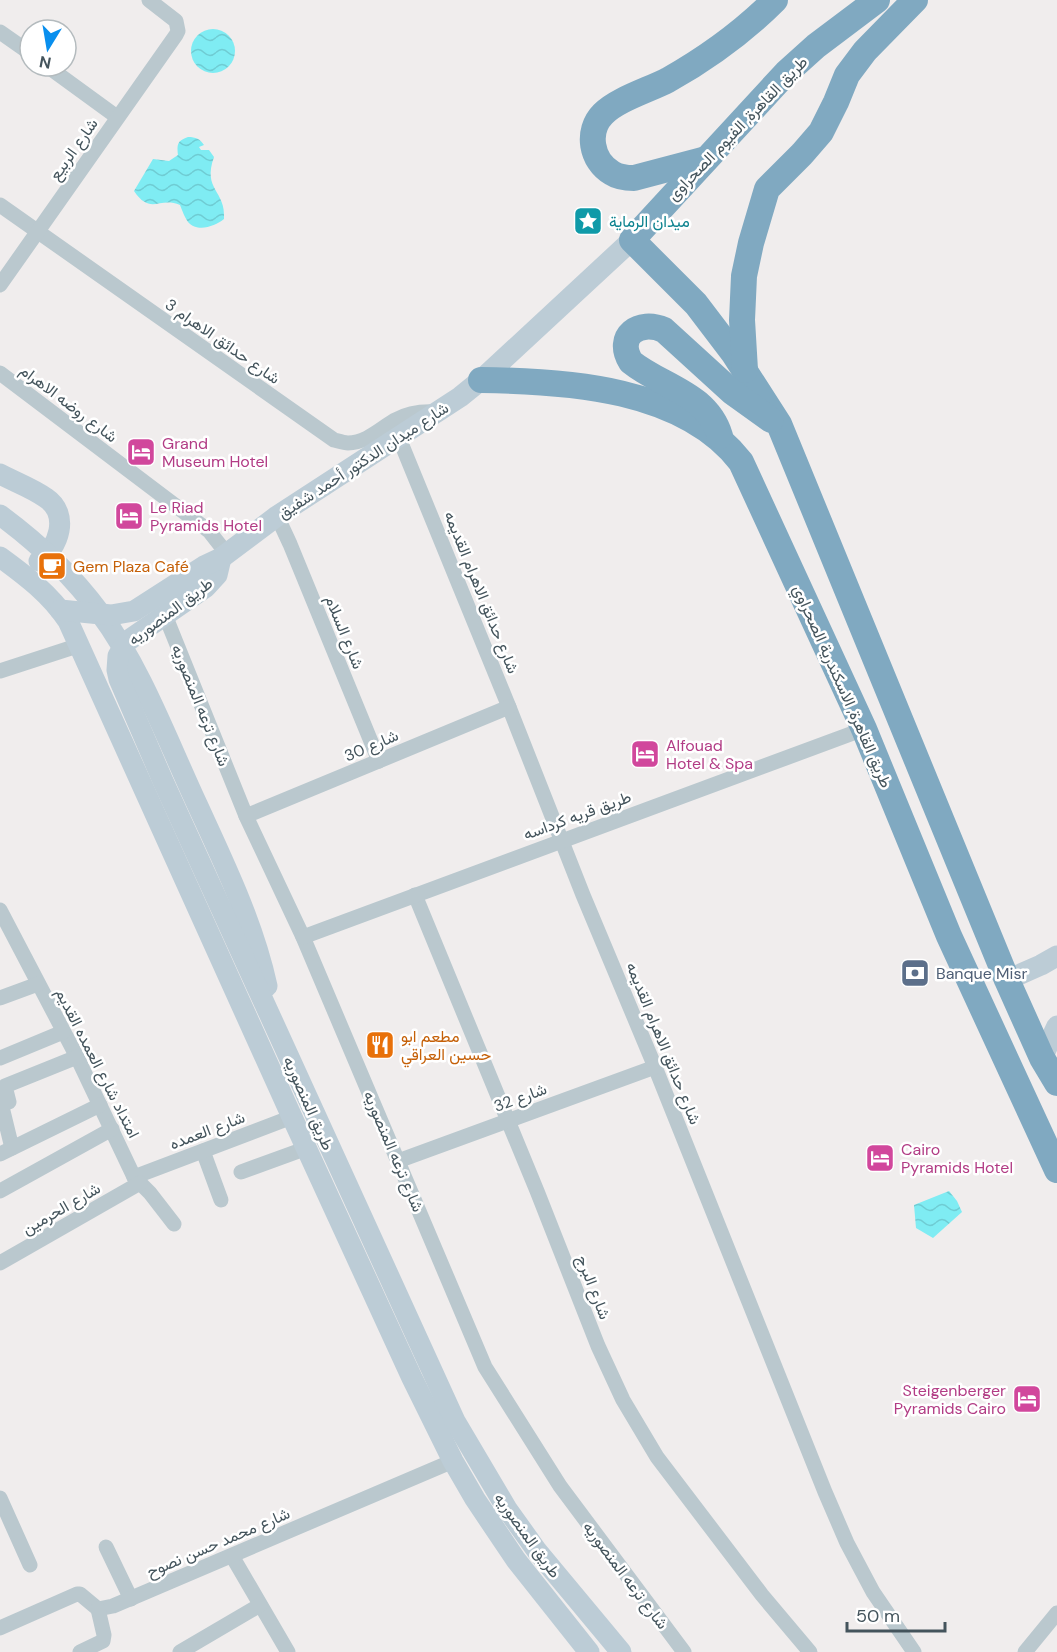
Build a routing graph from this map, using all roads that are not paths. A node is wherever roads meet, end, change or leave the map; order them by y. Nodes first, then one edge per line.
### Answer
1 (149, 0) edge
2 (775, 0) edge
3 (877, 0) edge
4 (915, 0) edge
5 (0, 32) edge
6 (18, 45) edge
7 (63, 78) edge
8 (117, 117) junction
9 (706, 159) junction
10 (0, 205) edge
11 (38, 231) junction
12 (632, 240) junction
13 (0, 285) edge
14 (745, 370) junction
15 (0, 373) edge
16 (481, 380) junction
17 (437, 412) junction
18 (779, 424) junction
19 (399, 438) junction
20 (721, 439) junction
21 (0, 474) edge
22 (0, 515) edge
23 (277, 516) junction
24 (224, 556) junction
25 (8, 563) edge
26 (60, 610) junction
27 (165, 615) junction
28 (80, 645) junction
29 (0, 671) edge
30 (509, 707) junction
31 (864, 729) junction
32 (378, 761) junction
33 (246, 816) junction
34 (563, 840) junction
35 (415, 895) junction
36 (0, 910) edge
37 (6, 937) edge
38 (303, 937) junction
39 (1057, 956) edge
40 (1006, 980) junction
41 (38, 984) junction
42 (0, 998) edge
43 (274, 1025) junction
44 (1057, 1026) edge
45 (63, 1032) junction
46 (76, 1057) junction
47 (0, 1058) edge
48 (1042, 1058) junction
49 (655, 1067) junction
50 (1057, 1083) edge
51 (100, 1105) junction
52 (292, 1117) junction
53 (508, 1121) junction
54 (112, 1129) junction
55 (307, 1148) junction
56 (6, 1151) edge
57 (203, 1151) junction
58 (398, 1161) junction
59 (1057, 1170) edge
60 (241, 1172) dead end
61 (137, 1180) junction
62 (0, 1191) edge
63 (221, 1200) dead end
64 (174, 1224) dead end
65 (0, 1263) edge
66 (453, 1461) junction
67 (0, 1498) edge
68 (106, 1547) dead end
69 (232, 1556) junction
70 (30, 1565) dead end
71 (131, 1599) junction
72 (260, 1605) junction
73 (98, 1609) junction
74 (1057, 1613) edge
75 (0, 1628) edge
76 (80, 1652) edge
77 (180, 1652) edge
78 (288, 1652) edge
79 (589, 1652) edge
80 (621, 1652) edge
81 (684, 1652) edge
82 (810, 1652) edge
83 (914, 1652) edge
84 (1025, 1652) edge

1 - 8 street, شارع الربيع
2 - 9 highway
3 - 9 highway, طريق القاهرة, الفيوم الصحراوى
4 - 14 highway
5 - 6 street
7 - 8 street
8 - 11 street, شارع الربيع
9 - 12 highway, طريق القاهرة, الفيوم الصحراوى
10 - 11 street, شارع حدائق الاهرام 3
11 - 13 street, شارع الربيع
11 - 17 street, شارع حدائق الاهرام 3
12 - 14 highway
12 - 16 main road, شارع ميدان الدكتور أحمد شفيق
14 - 18 highway
15 - 24 street, شارع روضه الاهرام
16 - 17 main road, شارع ميدان الدكتور أحمد شفيق
16 - 20 highway, طريق القاهرة, الاسكندرية الصحراوي
17 - 19 main road, شارع ميدان الدكتور أحمد شفيق
18 - 20 highway
18 - 40 highway
19 - 23 main road, شارع ميدان الدكتور أحمد شفيق
19 - 30 street, شارع حدائق الاهرام القديمه
20 - 31 highway, طريق القاهرة, الاسكندرية الصحراوي
21 - 25 main road
22 - 43 main road
23 - 24 main road, شارع ميدان الدكتور أحمد شفيق
23 - 32 street, شارع السلام
24 - 26 main road, شارع ميدان الدكتور أحمد شفيق
24 - 27 main road, طريق المنصوريه
25 - 26 main road, طريق المنصوريه
26 - 28 main road, طريق المنصوريه
27 - 33 street, شارع ترعه المنصوريه
27 - 43 main road, طريق المنصوريه
28 - 29 street
28 - 52 main road, طريق المنصوريه
30 - 32 street, شارع 30
30 - 34 street, شارع حدائق الاهرام القديمه
31 - 34 street, طريق قريه كرداسه
31 - 59 highway, طريق القاهرة, الاسكندرية الصحراوي
32 - 33 street, شارع 30
33 - 38 street, شارع ترعه المنصوريه
34 - 35 street, طريق قريه كرداسه
34 - 49 street, شارع حدائق الاهرام القديمه
35 - 38 street, طريق قريه كرداسه
35 - 53 street, شارع البرج
36 - 37 street, امتداد شارع العمده القديم
37 - 41 street, امتداد شارع العمده القديم
38 - 58 street, شارع ترعه المنصوريه
39 - 40 main road
40 - 48 highway
41 - 42 street
41 - 45 street, امتداد شارع العمده القديم
43 - 80 main road, طريق المنصوريه
44 - 48 main road
45 - 46 street, امتداد شارع العمده القديم
45 - 47 street
46 - 51 street, امتداد شارع العمده القديم
46 - 56 street
48 - 50 highway
49 - 53 street, شارع 32
49 - 83 street, شارع حدائق الاهرام القديمه
51 - 54 street, امتداد شارع العمده القديم
51 - 56 street
52 - 55 main road, طريق المنصوريه
52 - 57 street, شارع العمده
53 - 58 street, شارع 32
53 - 82 street, شارع البرج
54 - 61 street, امتداد شارع العمده القديم
54 - 62 street
55 - 60 street
55 - 66 main road, طريق المنصوريه
57 - 61 street, شارع العمده
57 - 63 street
58 - 81 street, شارع ترعه المنصوريه
61 - 64 street, امتداد شارع العمده القديم
61 - 65 street, شارع الحرمين
66 - 69 street, شارع محمد حسن نصوح
66 - 79 main road, طريق المنصوريه
67 - 70 street
68 - 71 street
69 - 71 street, شارع محمد حسن نصوح
69 - 72 street
71 - 73 street, شارع محمد حسن نصوح
72 - 77 street
72 - 78 street
73 - 75 street
73 - 76 street
74 - 84 street

